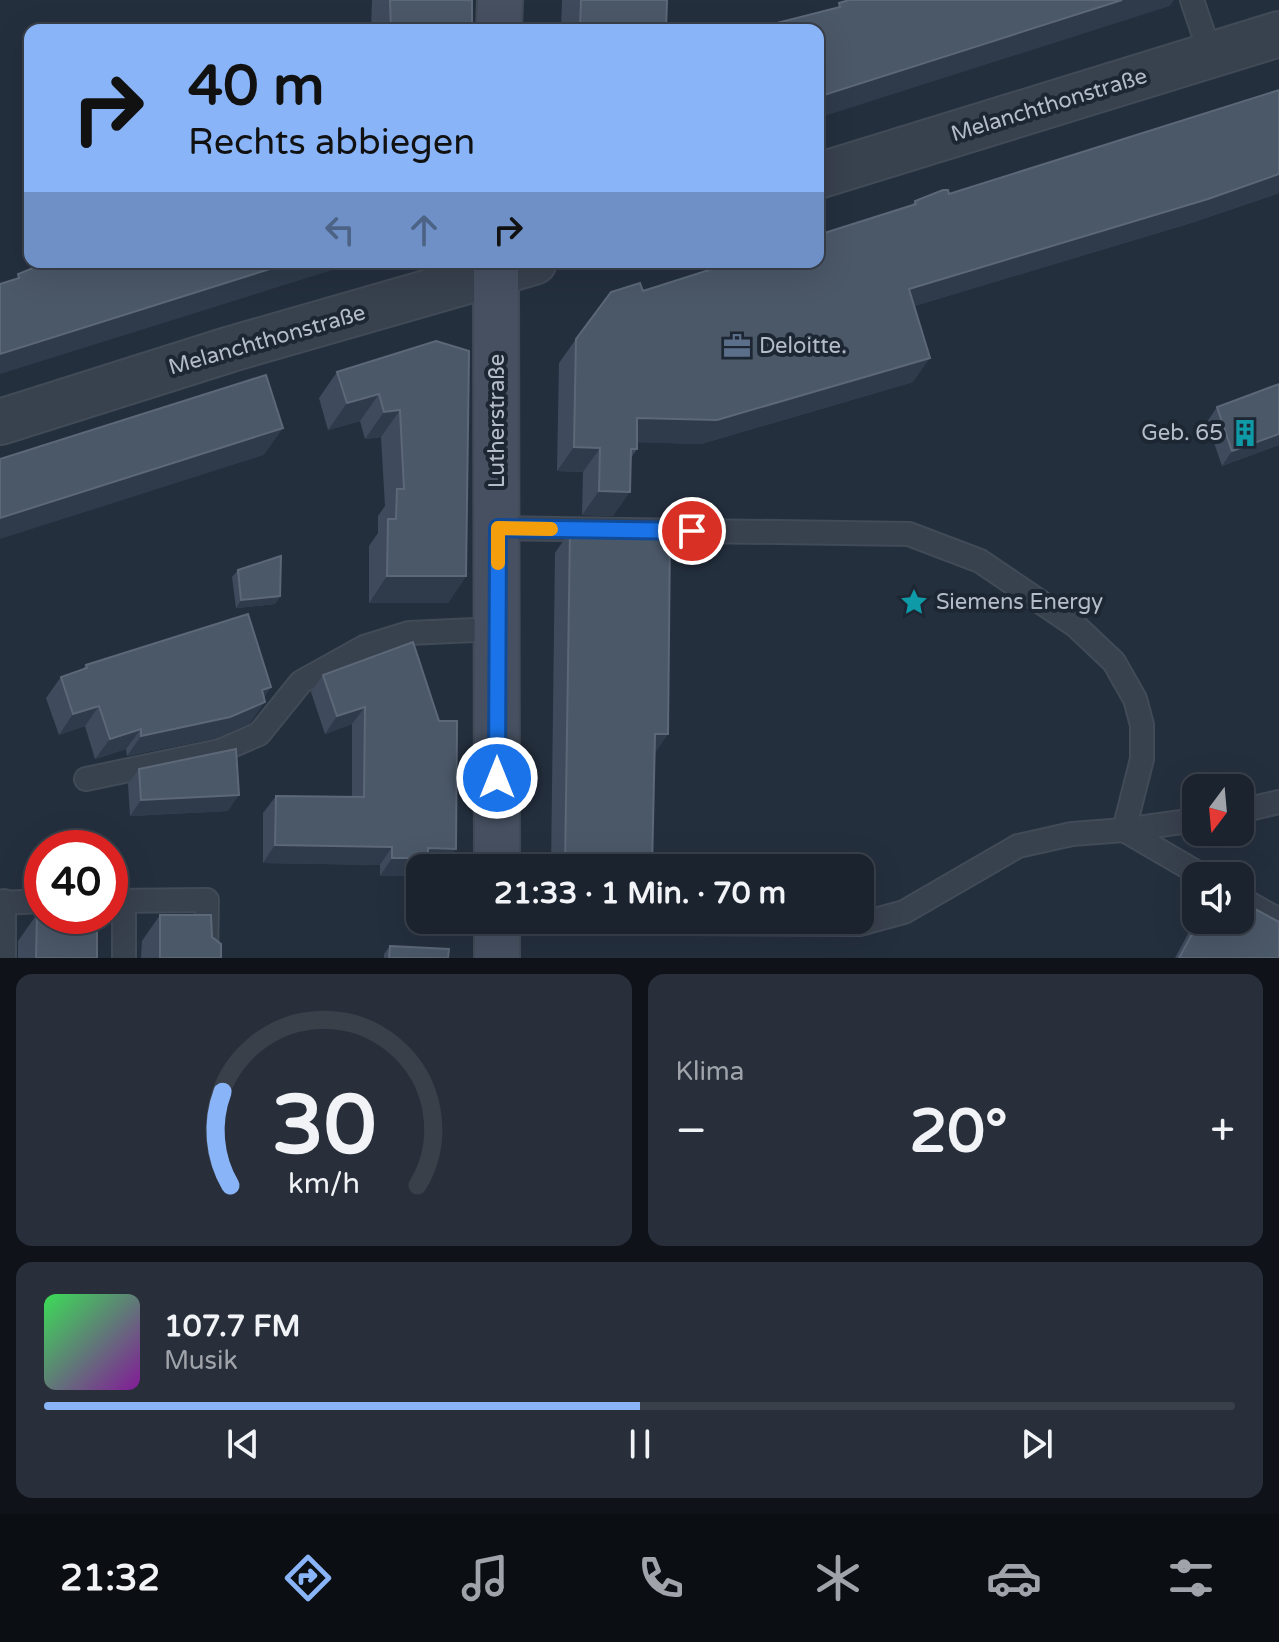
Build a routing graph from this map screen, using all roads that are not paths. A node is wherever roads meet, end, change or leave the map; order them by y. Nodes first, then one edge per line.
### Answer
1 (500, 0) edge
2 (1192, 0) edge
3 (499, 24) edge
4 (1279, 34) edge
5 (1211, 56) junction
6 (824, 174) edge
7 (502, 268) edge
8 (509, 268) edge
9 (0, 422) edge
10 (498, 528) junction
11 (497, 629) junction
12 (86, 779) dead end
13 (1279, 802) edge
14 (1254, 808) edge
15 (1182, 822) edge
16 (1124, 830) junction
17 (497, 854) edge
18 (1182, 864) edge
19 (24, 901) edge
20 (128, 901) edge
21 (2, 902) edge
22 (1254, 906) edge
23 (874, 920) edge
24 (1279, 920) edge
25 (121, 934) edge
26 (4, 958) edge
27 (124, 958) edge
28 (206, 958) edge

1 - 3 street
2 - 5 lane
4 - 5 street, Melanchthonstraße
5 - 6 street, Melanchthonstraße
7 - 9 street, Melanchthonstraße
8 - 10 street, Lutherstraße
10 - 11 street, Lutherstraße
10 - 16 lane
11 - 12 lane
11 - 17 street, Lutherstraße
13 - 14 lane
15 - 16 lane
16 - 18 lane
16 - 23 lane
19 - 21 lane
20 - 28 lane
21 - 26 lane
22 - 24 lane
25 - 27 lane

